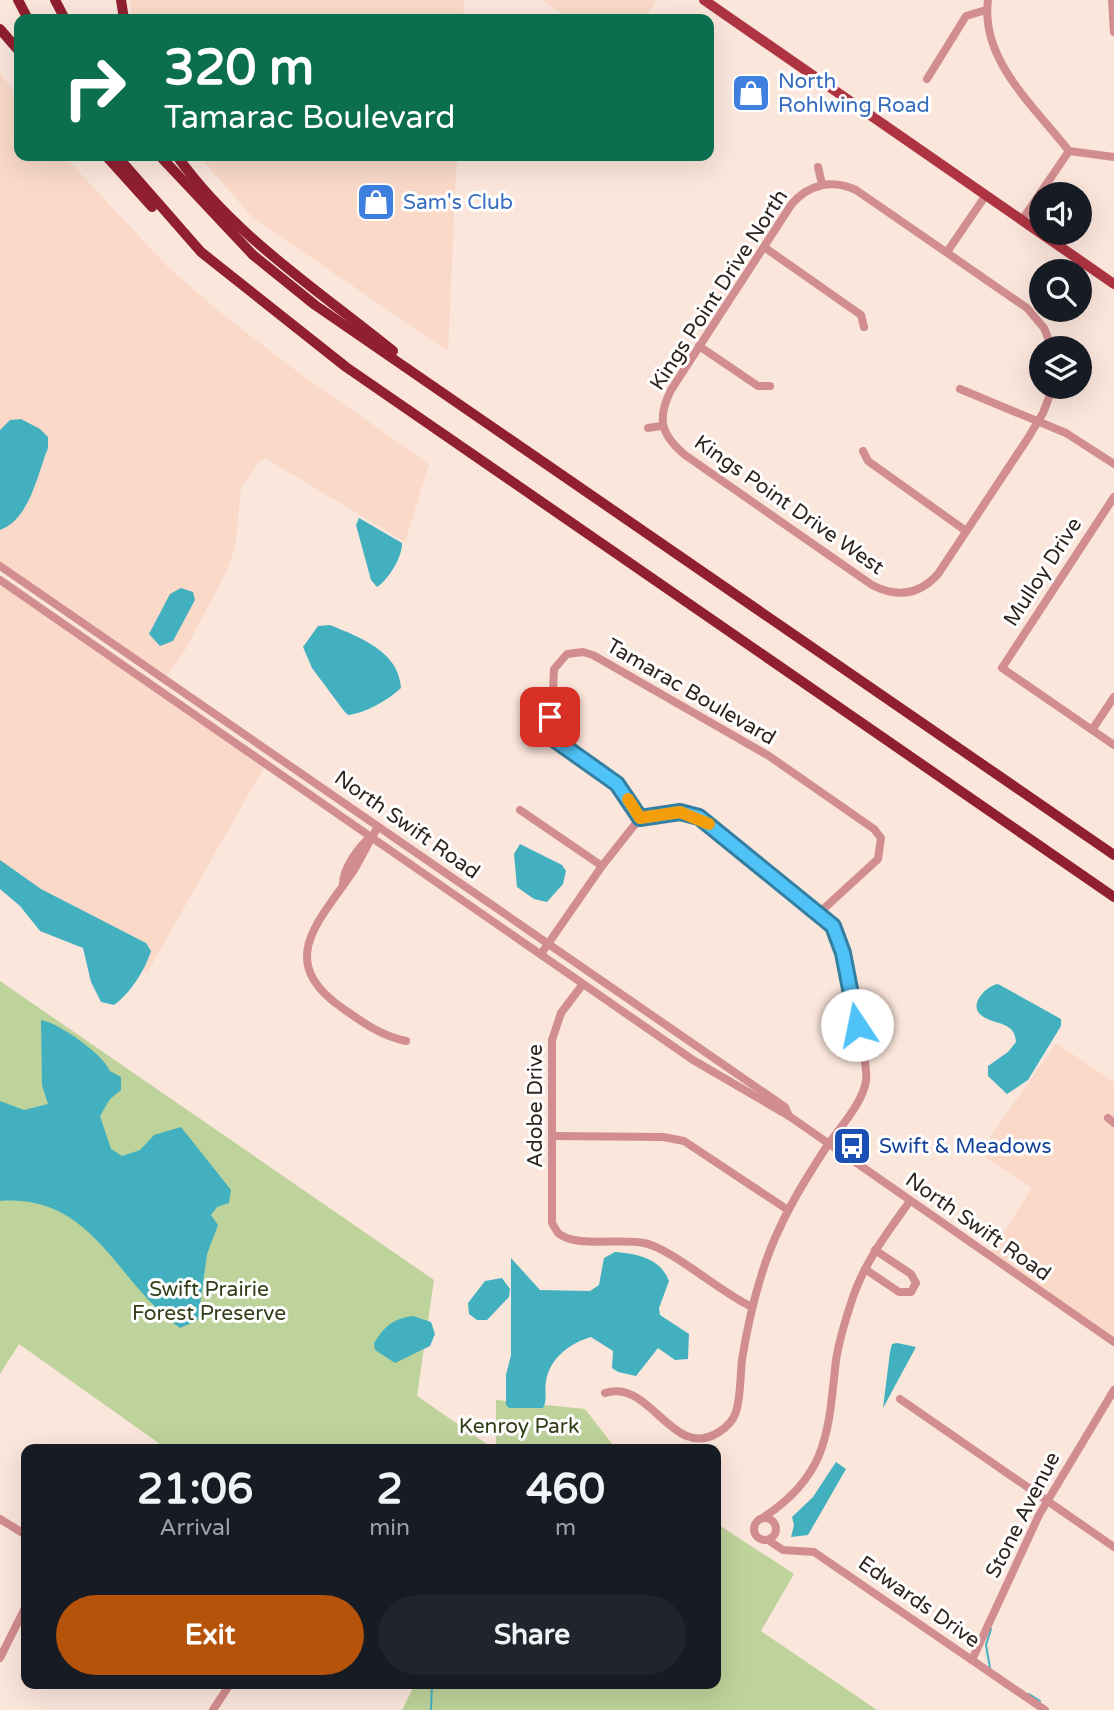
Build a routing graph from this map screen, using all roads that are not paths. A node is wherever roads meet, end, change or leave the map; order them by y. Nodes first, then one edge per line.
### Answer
1 (704, 0) edge
2 (988, 0) edge
3 (1112, 0) edge
4 (986, 10) junction
5 (0, 29) edge
6 (1114, 32) edge
7 (14, 45) edge
8 (926, 79) dead end
9 (1069, 151) junction
10 (1114, 157) edge
11 (110, 161) edge
12 (121, 161) edge
13 (164, 161) edge
14 (181, 161) edge
15 (818, 167) dead end
16 (827, 184) junction
17 (986, 195) junction
18 (1022, 220) junction
19 (186, 237) junction
20 (764, 247) junction
21 (947, 252) junction
22 (1114, 284) edge
23 (864, 327) dead end
24 (1046, 336) edge
25 (699, 346) junction
26 (770, 386) dead end
27 (960, 388) dead end
28 (1048, 399) edge
29 (458, 403) junction
30 (1038, 421) junction
31 (648, 428) dead end
32 (663, 430) junction
33 (863, 451) dead end
34 (1114, 464) edge
35 (1114, 496) edge
36 (966, 531) junction
37 (0, 566) edge
38 (0, 580) edge
39 (1114, 696) edge
40 (1092, 730) junction
41 (1114, 745) edge
42 (1023, 793) junction
43 (520, 810) dead end
44 (640, 818) junction
45 (378, 827) junction
46 (371, 837) junction
47 (1114, 849) edge
48 (1114, 855) edge
49 (602, 866) junction
50 (1114, 897) edge
51 (819, 913) junction
52 (548, 944) junction
53 (541, 954) junction
54 (583, 984) junction
55 (406, 1041) dead end
56 (789, 1116) junction
57 (553, 1136) junction
58 (829, 1144) junction
59 (910, 1201) junction
60 (788, 1210) junction
61 (875, 1250) junction
62 (865, 1269) junction
63 (752, 1307) junction
64 (1114, 1342) edge
65 (1114, 1390) edge
66 (605, 1393) dead end
67 (900, 1399) dead end
68 (1046, 1500) junction
69 (764, 1517) junction
70 (0, 1519) edge
71 (21, 1532) edge
72 (768, 1540) junction
73 (1114, 1547) edge
74 (21, 1616) edge
75 (0, 1658) edge
76 (972, 1660) junction
77 (227, 1689) edge
78 (213, 1710) edge
79 (1045, 1710) edge

1 - 17 main road
2 - 4 street
3 - 6 street
4 - 8 street
4 - 9 street
5 - 7 highway
9 - 10 street
9 - 18 street
11 - 19 highway
12 - 19 highway
13 - 29 highway
14 - 29 highway
15 - 16 street
16 - 20 street, Kings Point Drive North
16 - 21 street
17 - 18 main road
17 - 21 street
18 - 22 main road
19 - 50 highway
20 - 23 street
20 - 25 street, Kings Point Drive North
21 - 24 street
25 - 26 street
25 - 32 street, Kings Point Drive North
27 - 30 street
28 - 30 street
29 - 42 highway
30 - 34 street
30 - 36 street
31 - 32 street
32 - 36 street, Kings Point Drive West
33 - 36 street
35 - 40 street, Mulloy Drive
37 - 45 street, North Swift Road
38 - 46 street, North Swift Road
39 - 40 street
40 - 41 street
42 - 47 highway
42 - 48 highway
43 - 49 street
44 - 49 street
44 - 51 street
44 - 51 street, Tamarac Boulevard
45 - 46 street
45 - 52 street, North Swift Road
46 - 53 street, North Swift Road
46 - 55 street
49 - 52 street
51 - 58 street
52 - 53 street
52 - 56 street, North Swift Road
53 - 54 street, North Swift Road
54 - 56 street, North Swift Road
54 - 57 street, Adobe Drive
56 - 58 street, North Swift Road
57 - 60 street
57 - 63 street, Adobe Drive
58 - 59 street, North Swift Road
58 - 60 street
59 - 61 street
59 - 64 street, North Swift Road
60 - 63 street
61 - 62 street
61 - 62 street
62 - 69 street
63 - 66 street
65 - 68 street, Stone Avenue
67 - 68 street
68 - 73 street
68 - 76 street, Stone Avenue
69 - 72 street
69 - 72 street
70 - 71 street
72 - 76 street, Edwards Drive
74 - 75 street
76 - 79 street, Edwards Drive
77 - 78 street

